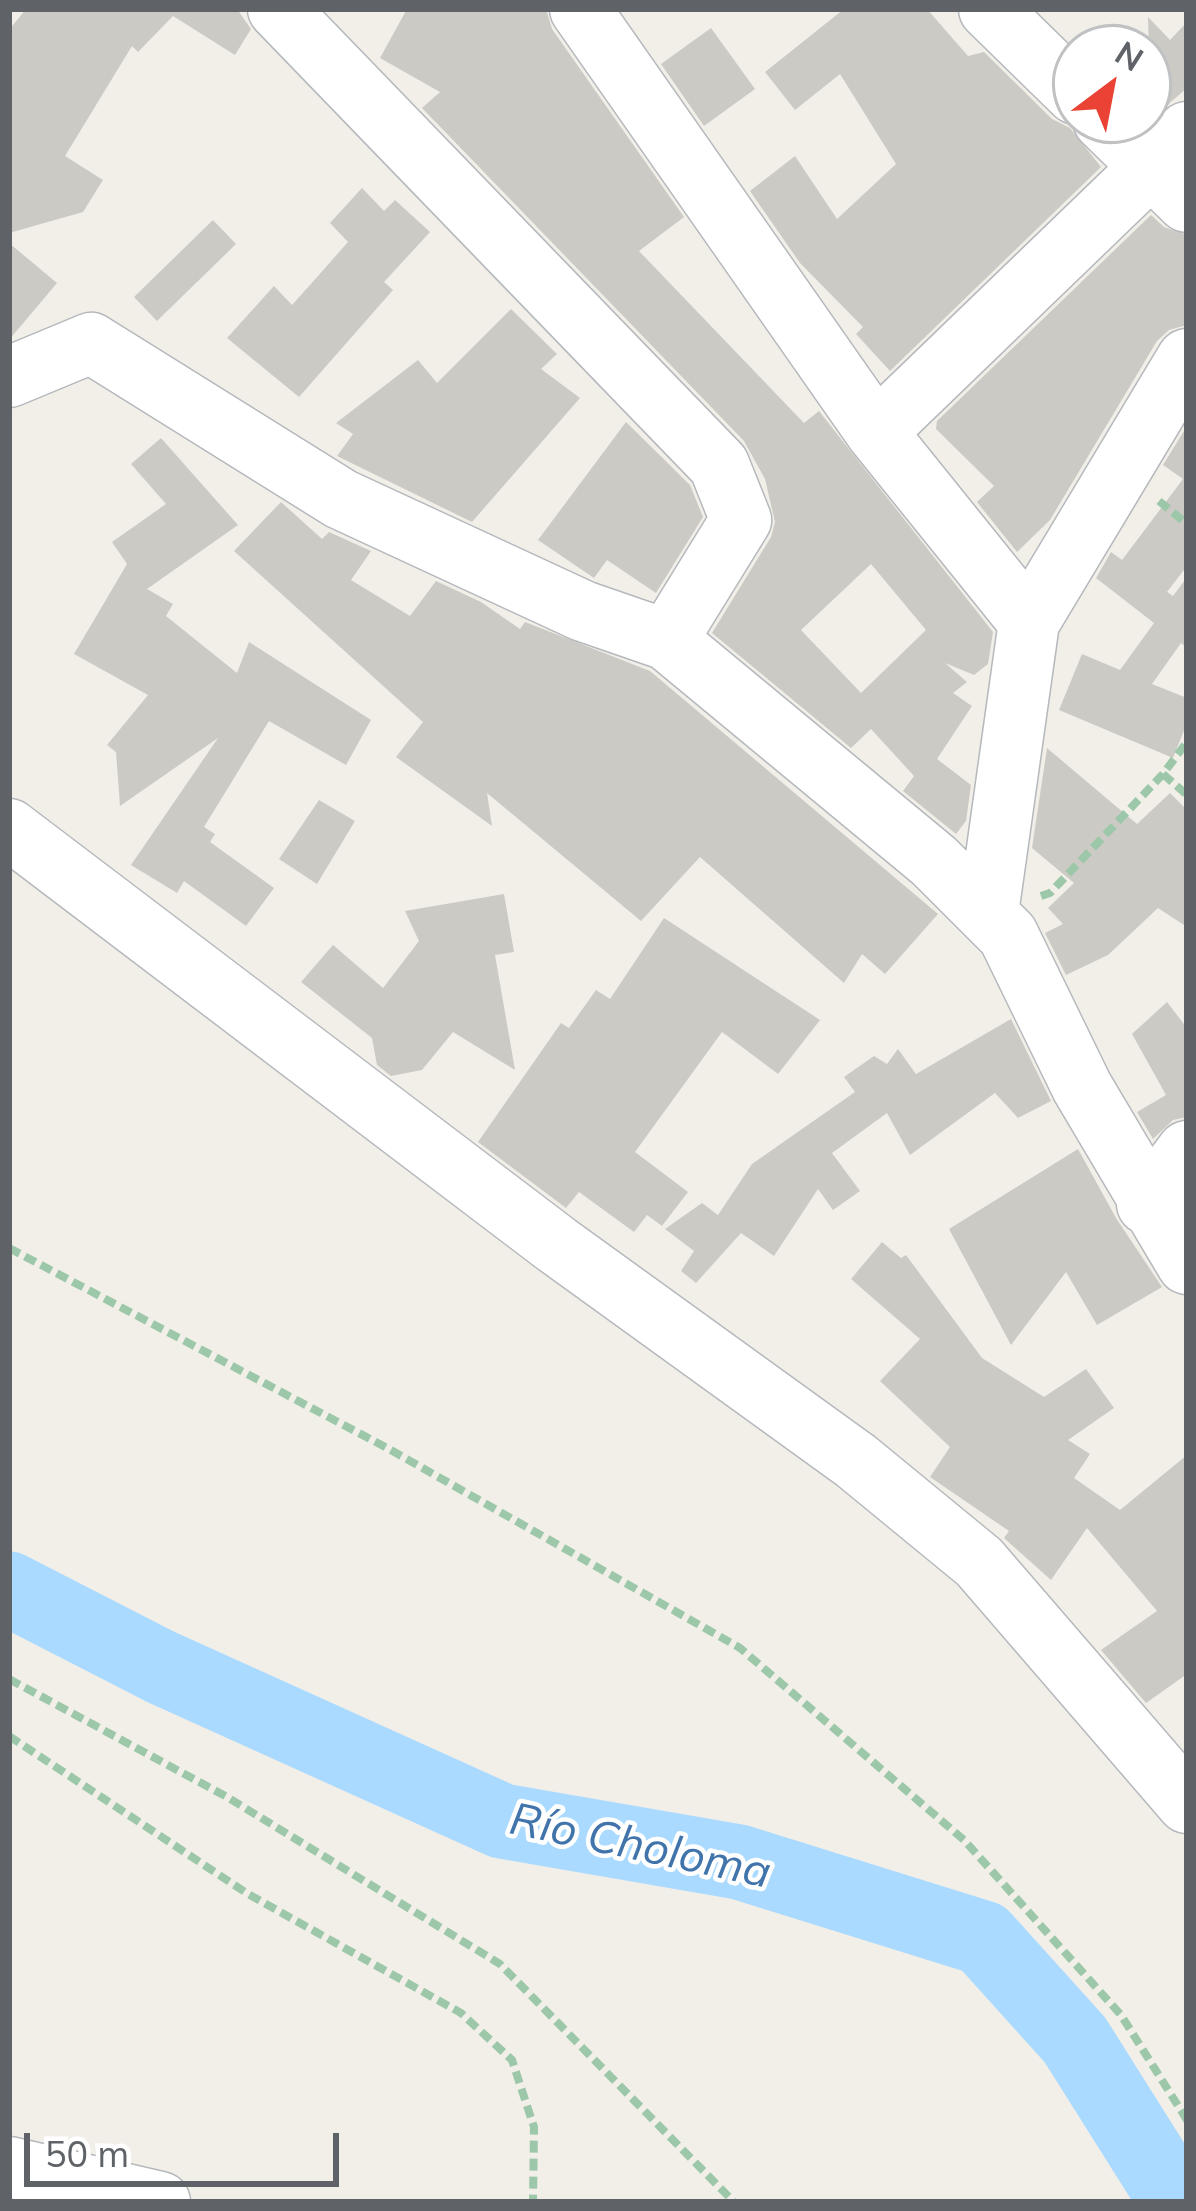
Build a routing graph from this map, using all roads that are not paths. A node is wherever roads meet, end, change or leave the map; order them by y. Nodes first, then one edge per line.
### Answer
1 (278, 9) edge
2 (580, 9) edge
3 (989, 9) edge
4 (1052, 71) edge
5 (1139, 144) edge
6 (1175, 167) edge
7 (1187, 359) edge
8 (9, 376) edge
9 (876, 432) junction
10 (1029, 622) junction
11 (667, 640) junction
12 (9, 829) edge
13 (988, 913) junction
14 (1187, 1151) edge
15 (1148, 1204) junction
16 (1187, 1264) edge
17 (1187, 1803) edge
18 (9, 2168) edge
19 (160, 2202) edge

1 - 11 street
2 - 9 street
3 - 4 street
5 - 6 street
6 - 9 street
7 - 10 street
8 - 11 street
9 - 10 street
10 - 13 street
11 - 13 street
12 - 17 street
13 - 15 street
14 - 15 street
15 - 16 street
18 - 19 street

